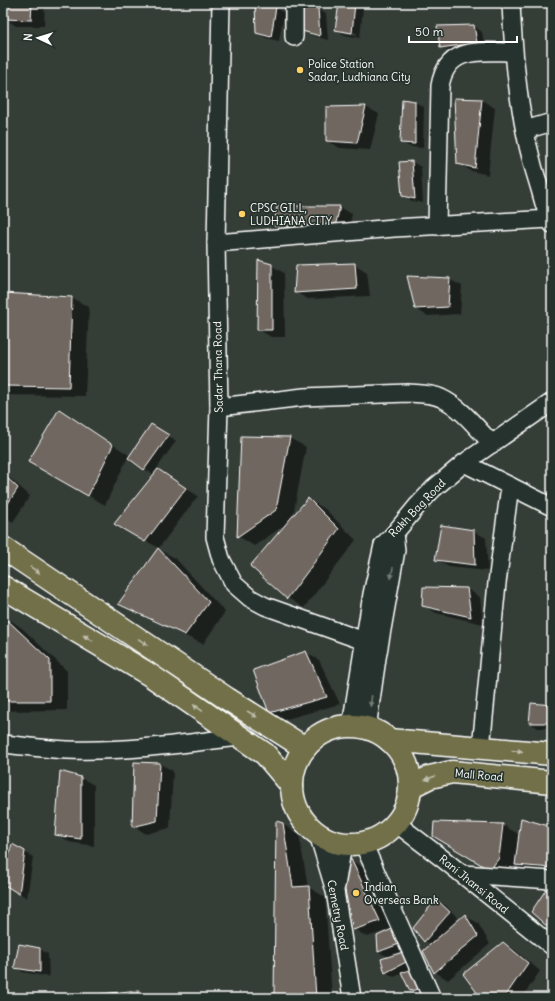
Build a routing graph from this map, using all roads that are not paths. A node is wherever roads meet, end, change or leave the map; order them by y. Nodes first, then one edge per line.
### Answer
1 (221, 3) edge
2 (294, 3) edge
3 (511, 3) edge
4 (294, 37) dead end
5 (513, 52) junction
6 (552, 122) edge
7 (525, 130) junction
8 (551, 221) edge
9 (437, 226) junction
10 (216, 243) junction
11 (552, 402) edge
12 (219, 407) junction
13 (492, 444) junction
14 (464, 463) junction
15 (510, 486) junction
16 (552, 507) edge
17 (394, 534) junction
18 (3, 548) edge
19 (3, 587) edge
20 (364, 641) junction
21 (359, 727) junction
22 (239, 737) junction
23 (389, 740) junction
24 (3, 744) edge
25 (304, 748) junction
26 (481, 748) junction
27 (552, 754) edge
28 (552, 782) edge
29 (292, 786) junction
30 (410, 787) junction
31 (396, 823) junction
32 (318, 834) junction
33 (353, 843) junction
34 (462, 874) junction
35 (552, 880) edge
36 (336, 891) junction
37 (552, 946) edge
38 (352, 998) edge
39 (432, 998) edge

1 - 10 street, Sadar Thana Road
2 - 4 street
3 - 5 street
5 - 7 street
5 - 9 street
6 - 7 street
7 - 8 street
8 - 9 street
9 - 10 street
10 - 12 street, Sadar Thana Road
11 - 13 street, Rakh Bag Road
12 - 13 street
12 - 20 street, Sadar Thana Road
13 - 14 street, Rakh Bag Road
14 - 15 street
14 - 17 street, Rakh Bag Road
15 - 16 street
15 - 26 street
17 - 20 street, Rakh Bag Road
17 -> 21 street
18 -> 25 main road
22 -> 19 main road
20 - 21 street, Rakh Bag Road
21 - 23 main road
21 - 25 main road
22 - 24 street
22 - 29 main road
23 - 26 main road
23 - 30 main road
25 - 29 main road
26 -> 27 main road
28 -> 30 main road, Mall Road
29 - 32 main road
30 - 31 main road
31 - 33 main road
31 - 34 street, Rani Jhansi Road
32 - 33 main road
32 - 36 street, Cemetry Road
33 - 36 street
33 - 39 street
34 - 35 street
34 - 37 street, Rani Jhansi Road
36 - 38 street, Cemetry Road

